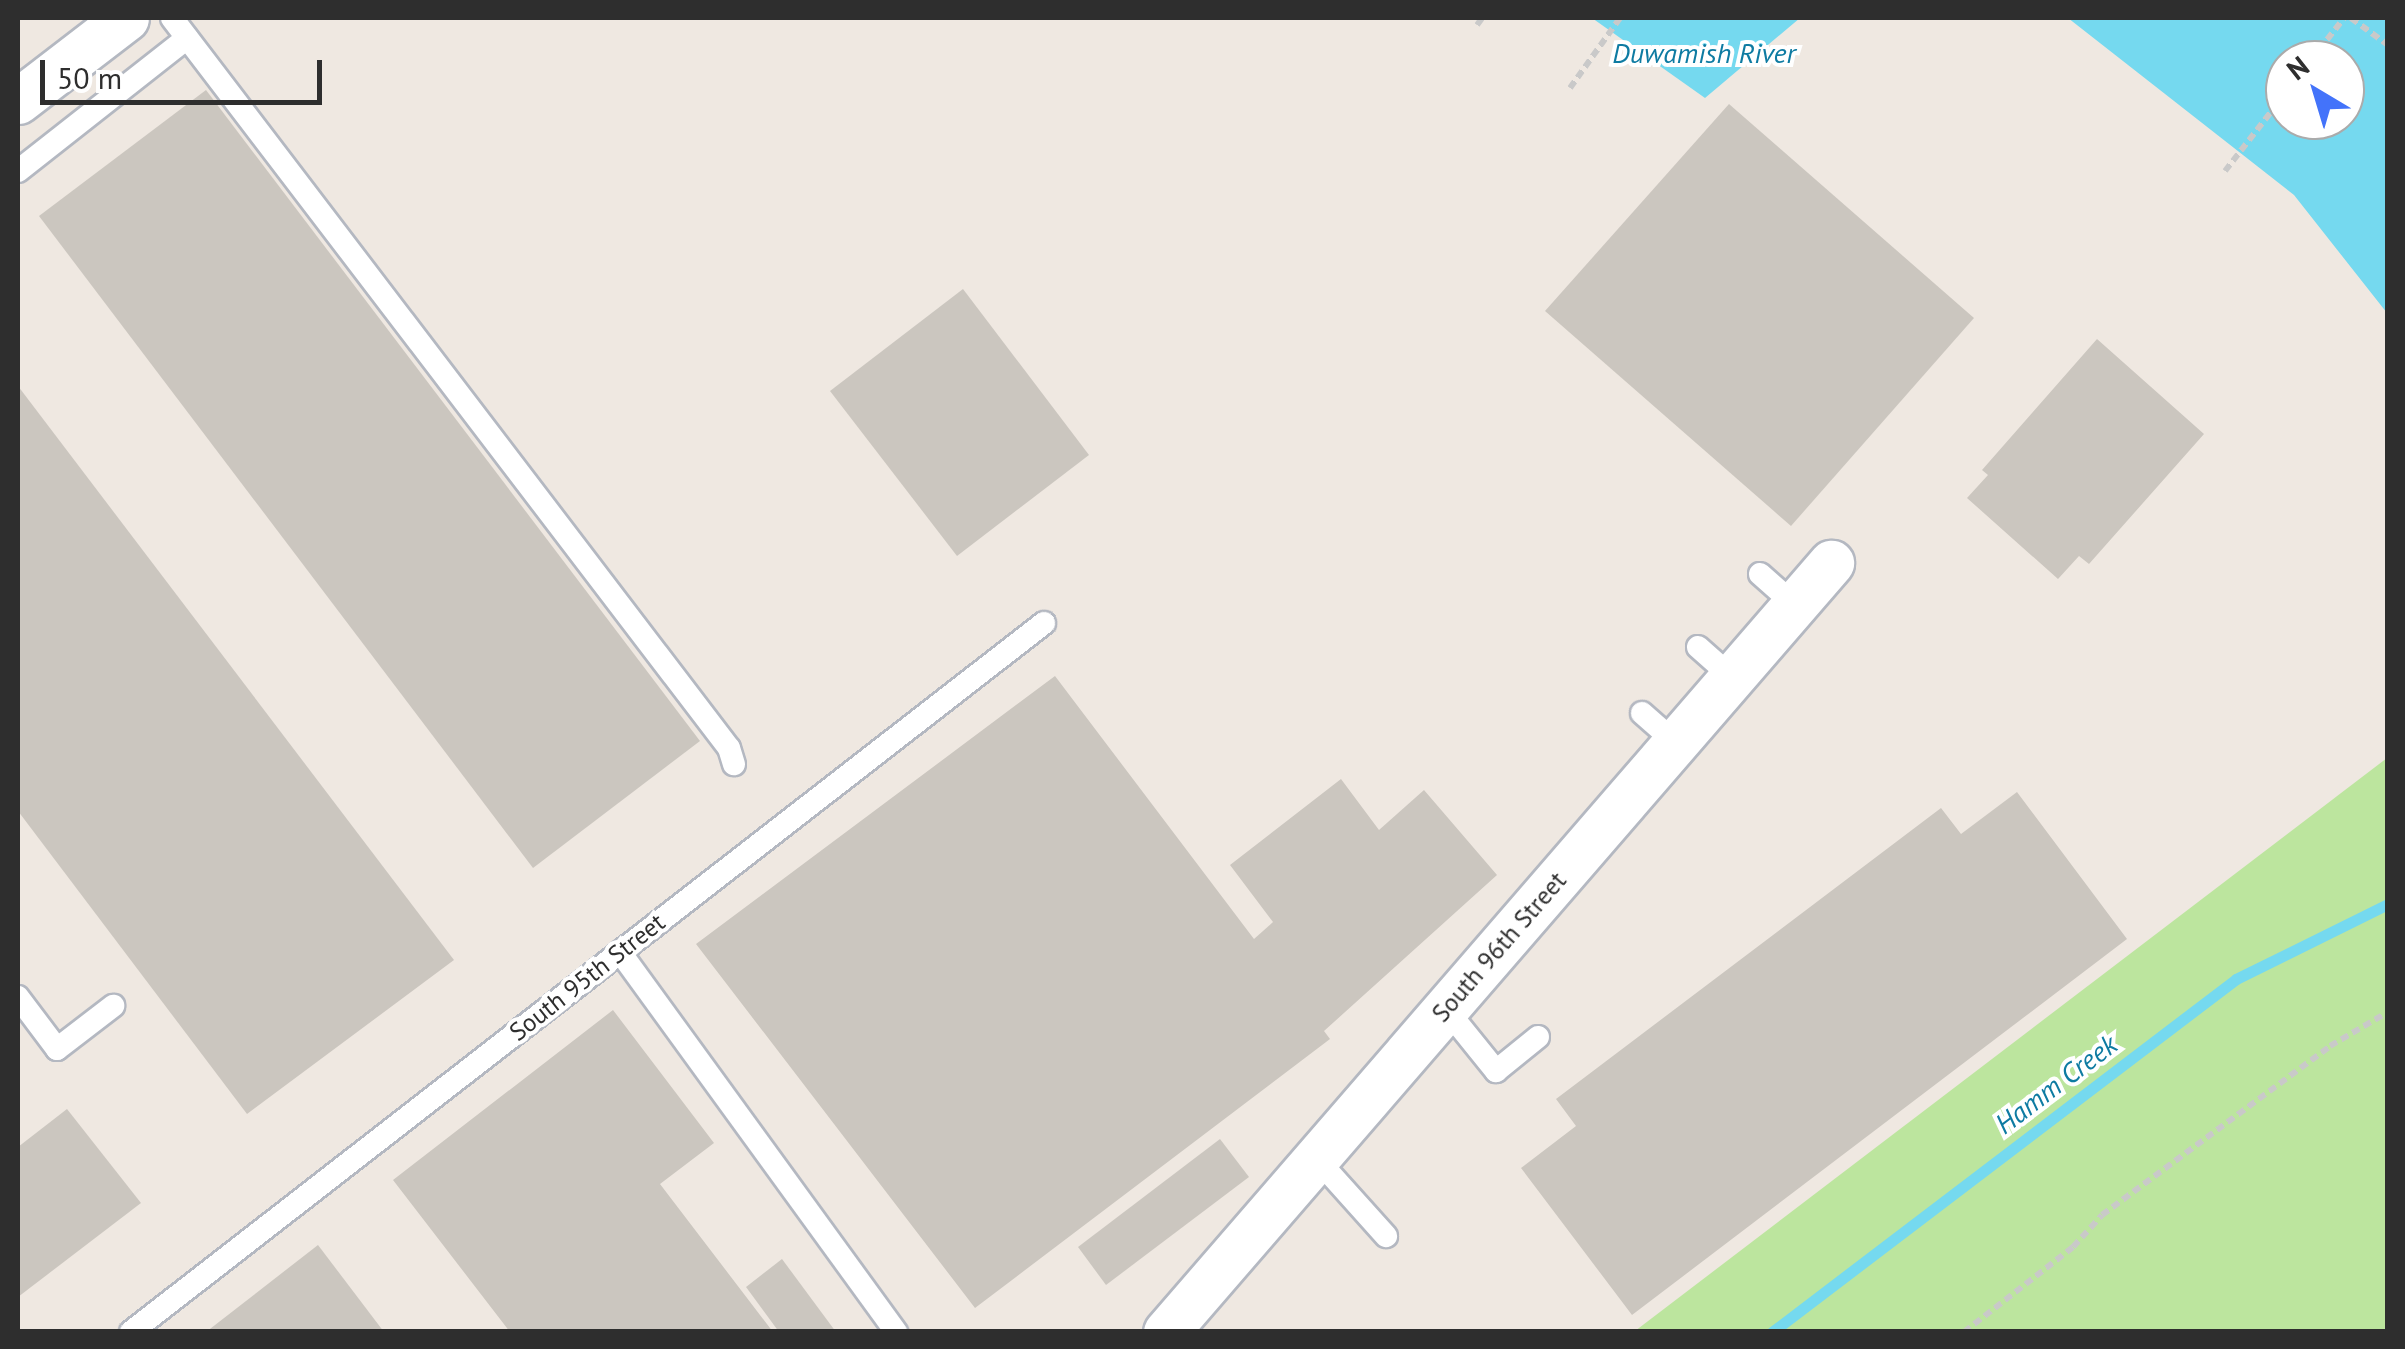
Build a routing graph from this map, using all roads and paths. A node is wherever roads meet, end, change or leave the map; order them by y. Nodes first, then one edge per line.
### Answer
1 (172, 18) edge
2 (1620, 18) edge
3 (2348, 18) edge
4 (113, 21) edge
5 (187, 38) junction
6 (2329, 40) edge
7 (2388, 45) edge
8 (1570, 88) dead end
9 (18, 101) edge
10 (2265, 120) edge
11 (18, 171) edge
12 (2225, 171) dead end
13 (1831, 563) dead end
14 (1760, 574) dead end
15 (1795, 605) junction
16 (1044, 623) dead end
17 (1698, 647) dead end
18 (1733, 678) junction
19 (1642, 713) dead end
20 (1676, 743) junction
21 (734, 764) dead end
22 (620, 952) junction
23 (18, 998) edge
24 (113, 1006) dead end
25 (1446, 1009) junction
26 (2388, 1012) edge
27 (1538, 1037) dead end
28 (1316, 1158) junction
29 (1386, 1236) dead end
30 (130, 1332) edge
31 (896, 1332) edge
32 (1166, 1332) edge
33 (1964, 1332) edge

1 - 5 lane
2 - 8 path
3 - 6 path
3 - 7 path
4 - 9 street
5 - 11 lane
5 - 21 lane
10 - 12 path
13 - 15 street, South 96th Street
14 - 15 lane
15 - 18 street, South 96th Street
16 - 22 lane, South 95th Street
17 - 18 lane
18 - 20 street, South 96th Street
19 - 20 lane
20 - 25 street, South 96th Street
22 - 30 lane, South 95th Street
22 - 31 lane
23 - 24 lane
25 - 27 lane
25 - 28 street, South 96th Street
26 - 33 path
28 - 29 lane
28 - 32 street, South 96th Street

